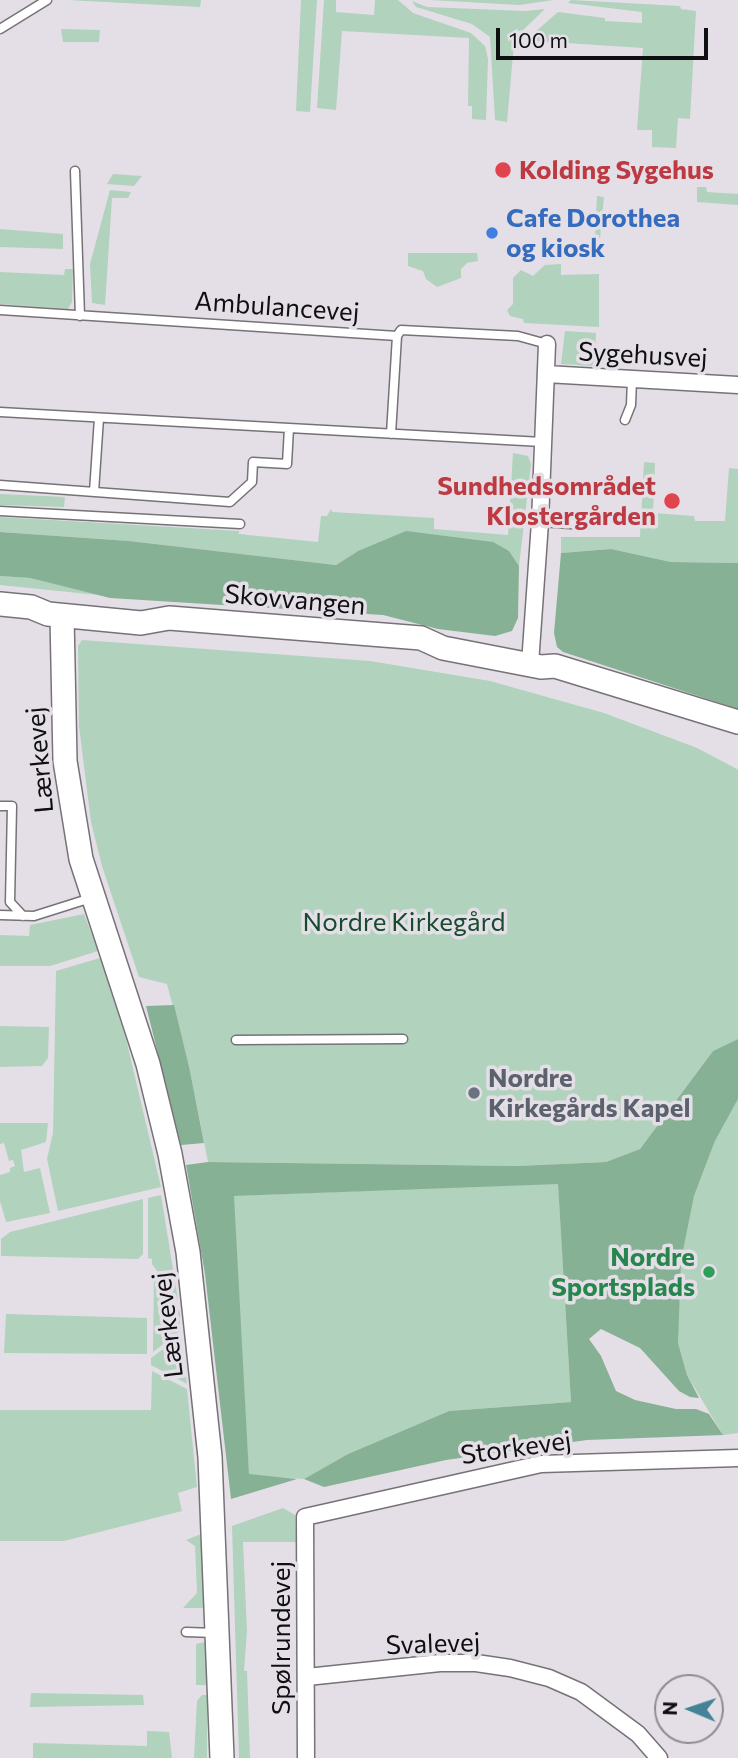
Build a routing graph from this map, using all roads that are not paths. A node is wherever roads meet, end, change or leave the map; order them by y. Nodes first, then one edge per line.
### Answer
1 (47, 0) edge
2 (0, 29) edge
3 (75, 170) dead end
4 (0, 310) edge
5 (80, 316) junction
6 (397, 336) junction
7 (547, 344) joint
8 (546, 374) junction
9 (632, 380) junction
10 (738, 384) edge
11 (0, 412) edge
12 (99, 418) junction
13 (625, 420) dead end
14 (289, 428) junction
15 (391, 434) junction
16 (541, 442) junction
17 (0, 485) edge
18 (94, 492) junction
19 (0, 511) edge
20 (540, 522) junction
21 (240, 524) dead end
22 (586, 525) dead end
23 (0, 604) edge
24 (55, 615) junction
25 (0, 618) edge
26 (535, 666) junction
27 (738, 722) edge
28 (738, 735) edge
29 (0, 806) edge
30 (94, 897) junction
31 (0, 915) edge
32 (23, 916) junction
33 (403, 1039) dead end
34 (236, 1040) dead end
35 (738, 1458) edge
36 (305, 1517) joint
37 (186, 1632) dead end
38 (219, 1633) junction
39 (307, 1678) junction
40 (222, 1758) edge
41 (306, 1758) edge
42 (659, 1758) edge

1 - 2 lane
3 - 5 lane
4 - 5 lane, Ambulancevej
5 - 6 lane, Ambulancevej
6 - 7 lane, Ambulancevej
6 - 15 lane
7 - 8 street
8 - 9 street, Sygehusvej
8 - 16 street
9 - 10 street, Sygehusvej
9 - 13 lane
11 - 12 lane
12 - 14 lane
12 - 18 lane
14 - 15 lane
14 - 18 lane
15 - 16 lane
16 - 20 street
17 - 18 lane
19 - 21 lane
20 - 22 lane
20 - 26 street
23 - 24 street, Skovvangen
24 - 25 street, Skovvangen
24 - 26 street, Skovvangen
24 - 30 street, Lærkevej
26 - 27 street, Skovvangen
26 - 28 street, Skovvangen
29 - 32 lane, Lærkevej
30 - 32 lane
30 - 38 street, Lærkevej
31 - 32 lane
33 - 34 lane
35 - 36 street, Storkevej
36 - 39 street, Spølrundevej
37 - 38 lane
38 - 40 street, Lærkevej
39 - 41 street, Spølrundevej
39 - 42 street, Svalevej

